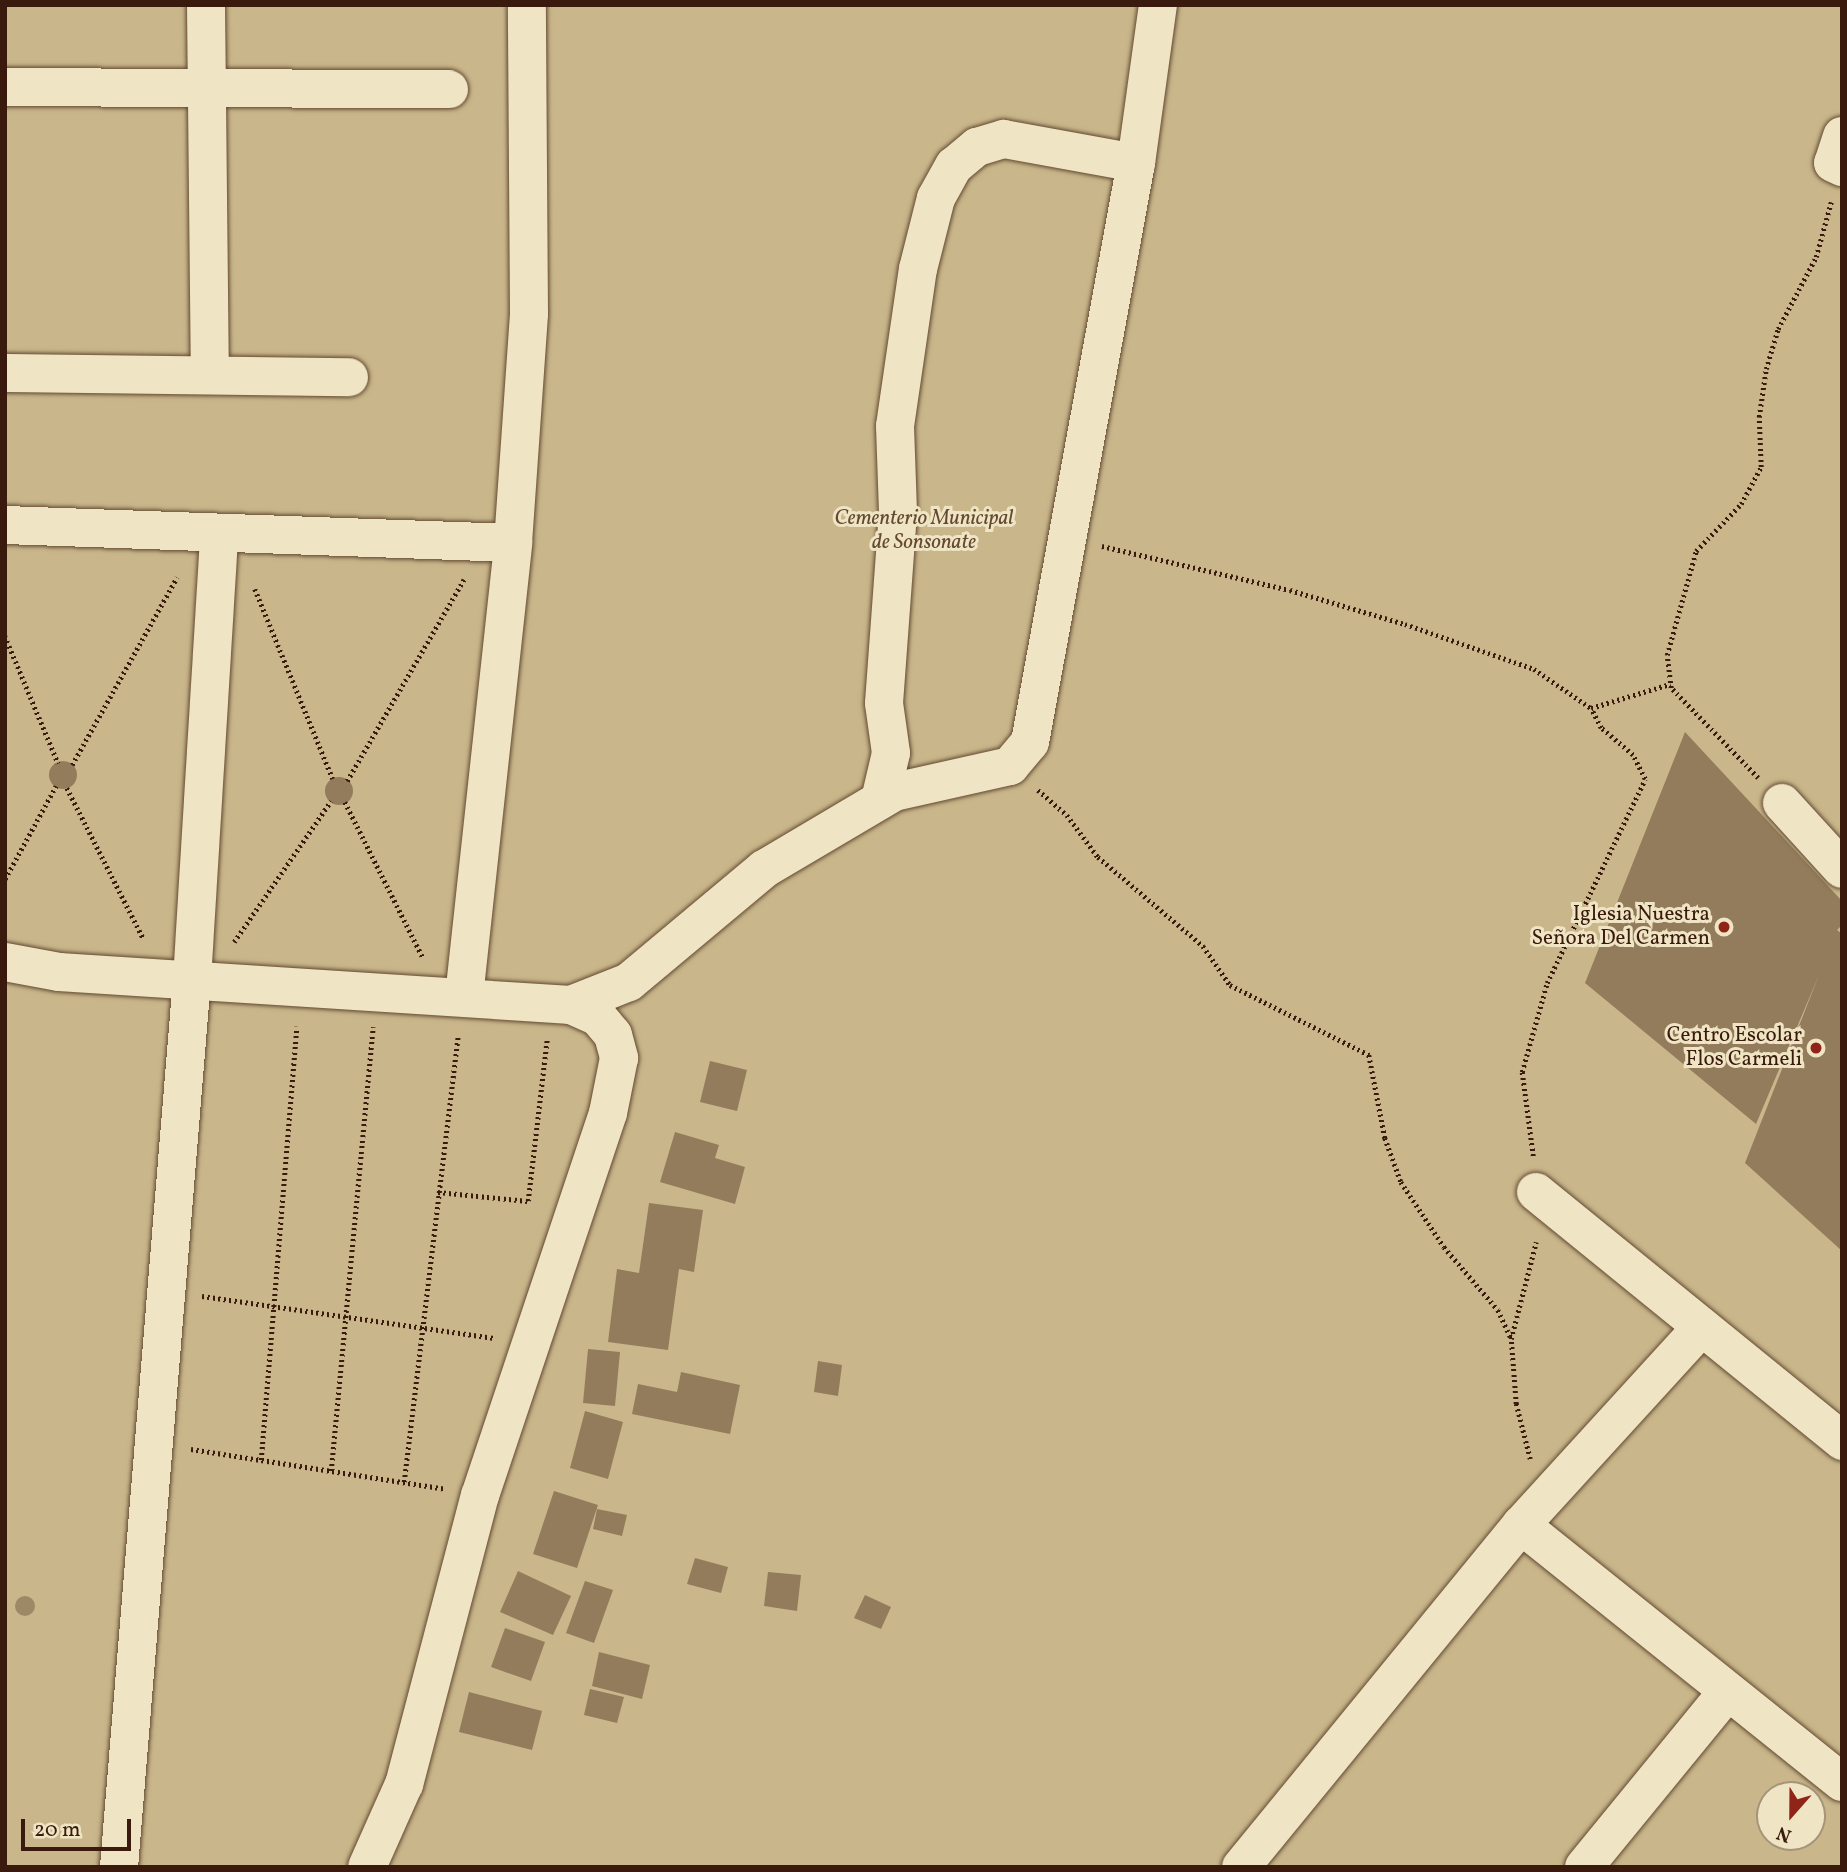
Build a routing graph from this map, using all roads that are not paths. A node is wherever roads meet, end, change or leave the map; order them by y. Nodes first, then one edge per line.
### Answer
1 (206, 5) edge
2 (527, 5) edge
3 (1158, 5) edge
4 (207, 85) junction
5 (5, 87) edge
6 (449, 89) dead end
7 (1136, 163) junction
8 (5, 373) edge
9 (210, 375) junction
10 (349, 377) dead end
11 (5, 525) edge
12 (210, 534) junction
13 (499, 543) junction
14 (880, 800) junction
15 (1782, 803) road end
16 (1842, 869) edge
17 (5, 962) edge
18 (187, 980) junction
19 (453, 996) junction
20 (561, 1004) junction
21 (1535, 1192) road end
22 (1702, 1327) junction
23 (1842, 1441) edge
24 (1533, 1512) junction
25 (1728, 1691) junction
26 (1842, 1782) edge
27 (119, 1867) edge
28 (367, 1867) edge
29 (1241, 1867) edge
30 (1584, 1867) edge

1 - 4 street
2 - 13 street
3 - 7 street
4 - 5 street
4 - 6 street
4 - 9 street
7 - 14 street
7 - 14 street
8 - 9 street
9 - 10 street
11 - 12 street
12 - 13 street
12 - 18 street
13 - 19 street
14 - 20 street
15 - 16 street
17 - 18 street
18 - 19 street
18 - 27 street
19 - 20 street
20 - 28 street
21 - 22 street
22 - 23 street
22 - 24 street
24 - 25 street
24 - 29 street
25 - 26 street
25 - 30 street

